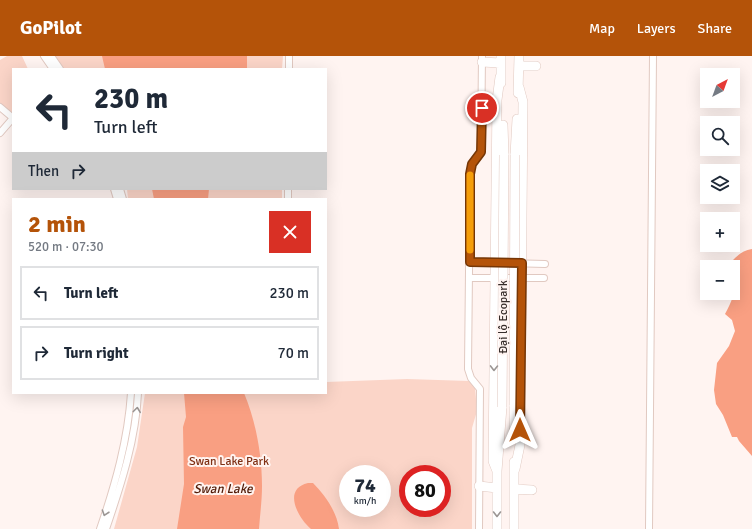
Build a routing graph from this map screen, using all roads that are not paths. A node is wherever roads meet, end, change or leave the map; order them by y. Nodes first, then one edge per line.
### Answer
1 (44, 56) edge
2 (51, 56) edge
3 (290, 56) edge
4 (519, 56) edge
5 (653, 56) edge
6 (482, 59) edge
7 (500, 59) edge
8 (519, 66) junction
9 (536, 66) dead end
10 (52, 68) edge
11 (59, 68) edge
12 (290, 68) edge
13 (500, 77) junction
14 (518, 87) junction
15 (0, 107) edge
16 (12, 117) edge
17 (12, 119) edge
18 (0, 133) edge
19 (470, 262) junction
20 (496, 262) junction
21 (522, 263) junction
22 (545, 264) dead end
23 (470, 278) junction
24 (496, 278) junction
25 (521, 278) junction
26 (544, 278) dead end
27 (132, 394) edge
28 (138, 394) edge
29 (515, 469) junction
30 (121, 471) junction
31 (497, 471) junction
32 (479, 486) junction
33 (497, 488) junction
34 (514, 489) junction
35 (532, 490) dead end
36 (100, 529) edge
37 (106, 529) edge
38 (479, 529) edge
39 (497, 529) edge
40 (514, 529) edge
41 (649, 529) edge

1 - 10 street
2 - 11 street
3 - 12 street
4 - 8 highway, Đại lộ Ecopark
5 - 41 street
6 - 7 highway
6 - 19 street
7 - 13 highway, Đại lộ Ecopark
8 - 9 highway
8 - 14 highway, Đại lộ Ecopark
13 - 20 highway
13 - 31 highway, Đại lộ Ecopark, bridge
14 - 21 highway
14 - 29 highway, Đại lộ Ecopark, bridge
15 - 16 street
17 - 18 street
19 - 20 street
19 - 23 street
20 - 21 street
20 - 24 highway
21 - 22 street
21 - 25 highway
23 - 24 street
23 - 32 street
24 - 25 street
24 -> 31 highway
25 - 26 street
25 - 29 highway
27 - 30 street
30 -> 28 street
29 - 34 highway, Đại lộ Ecopark
30 -> 36 street
30 - 37 street
31 - 33 highway, Đại lộ Ecopark
32 - 33 highway
32 - 38 street
33 -> 39 highway, Đại lộ Ecopark
34 - 35 highway
34 - 40 highway, Đại lộ Ecopark

